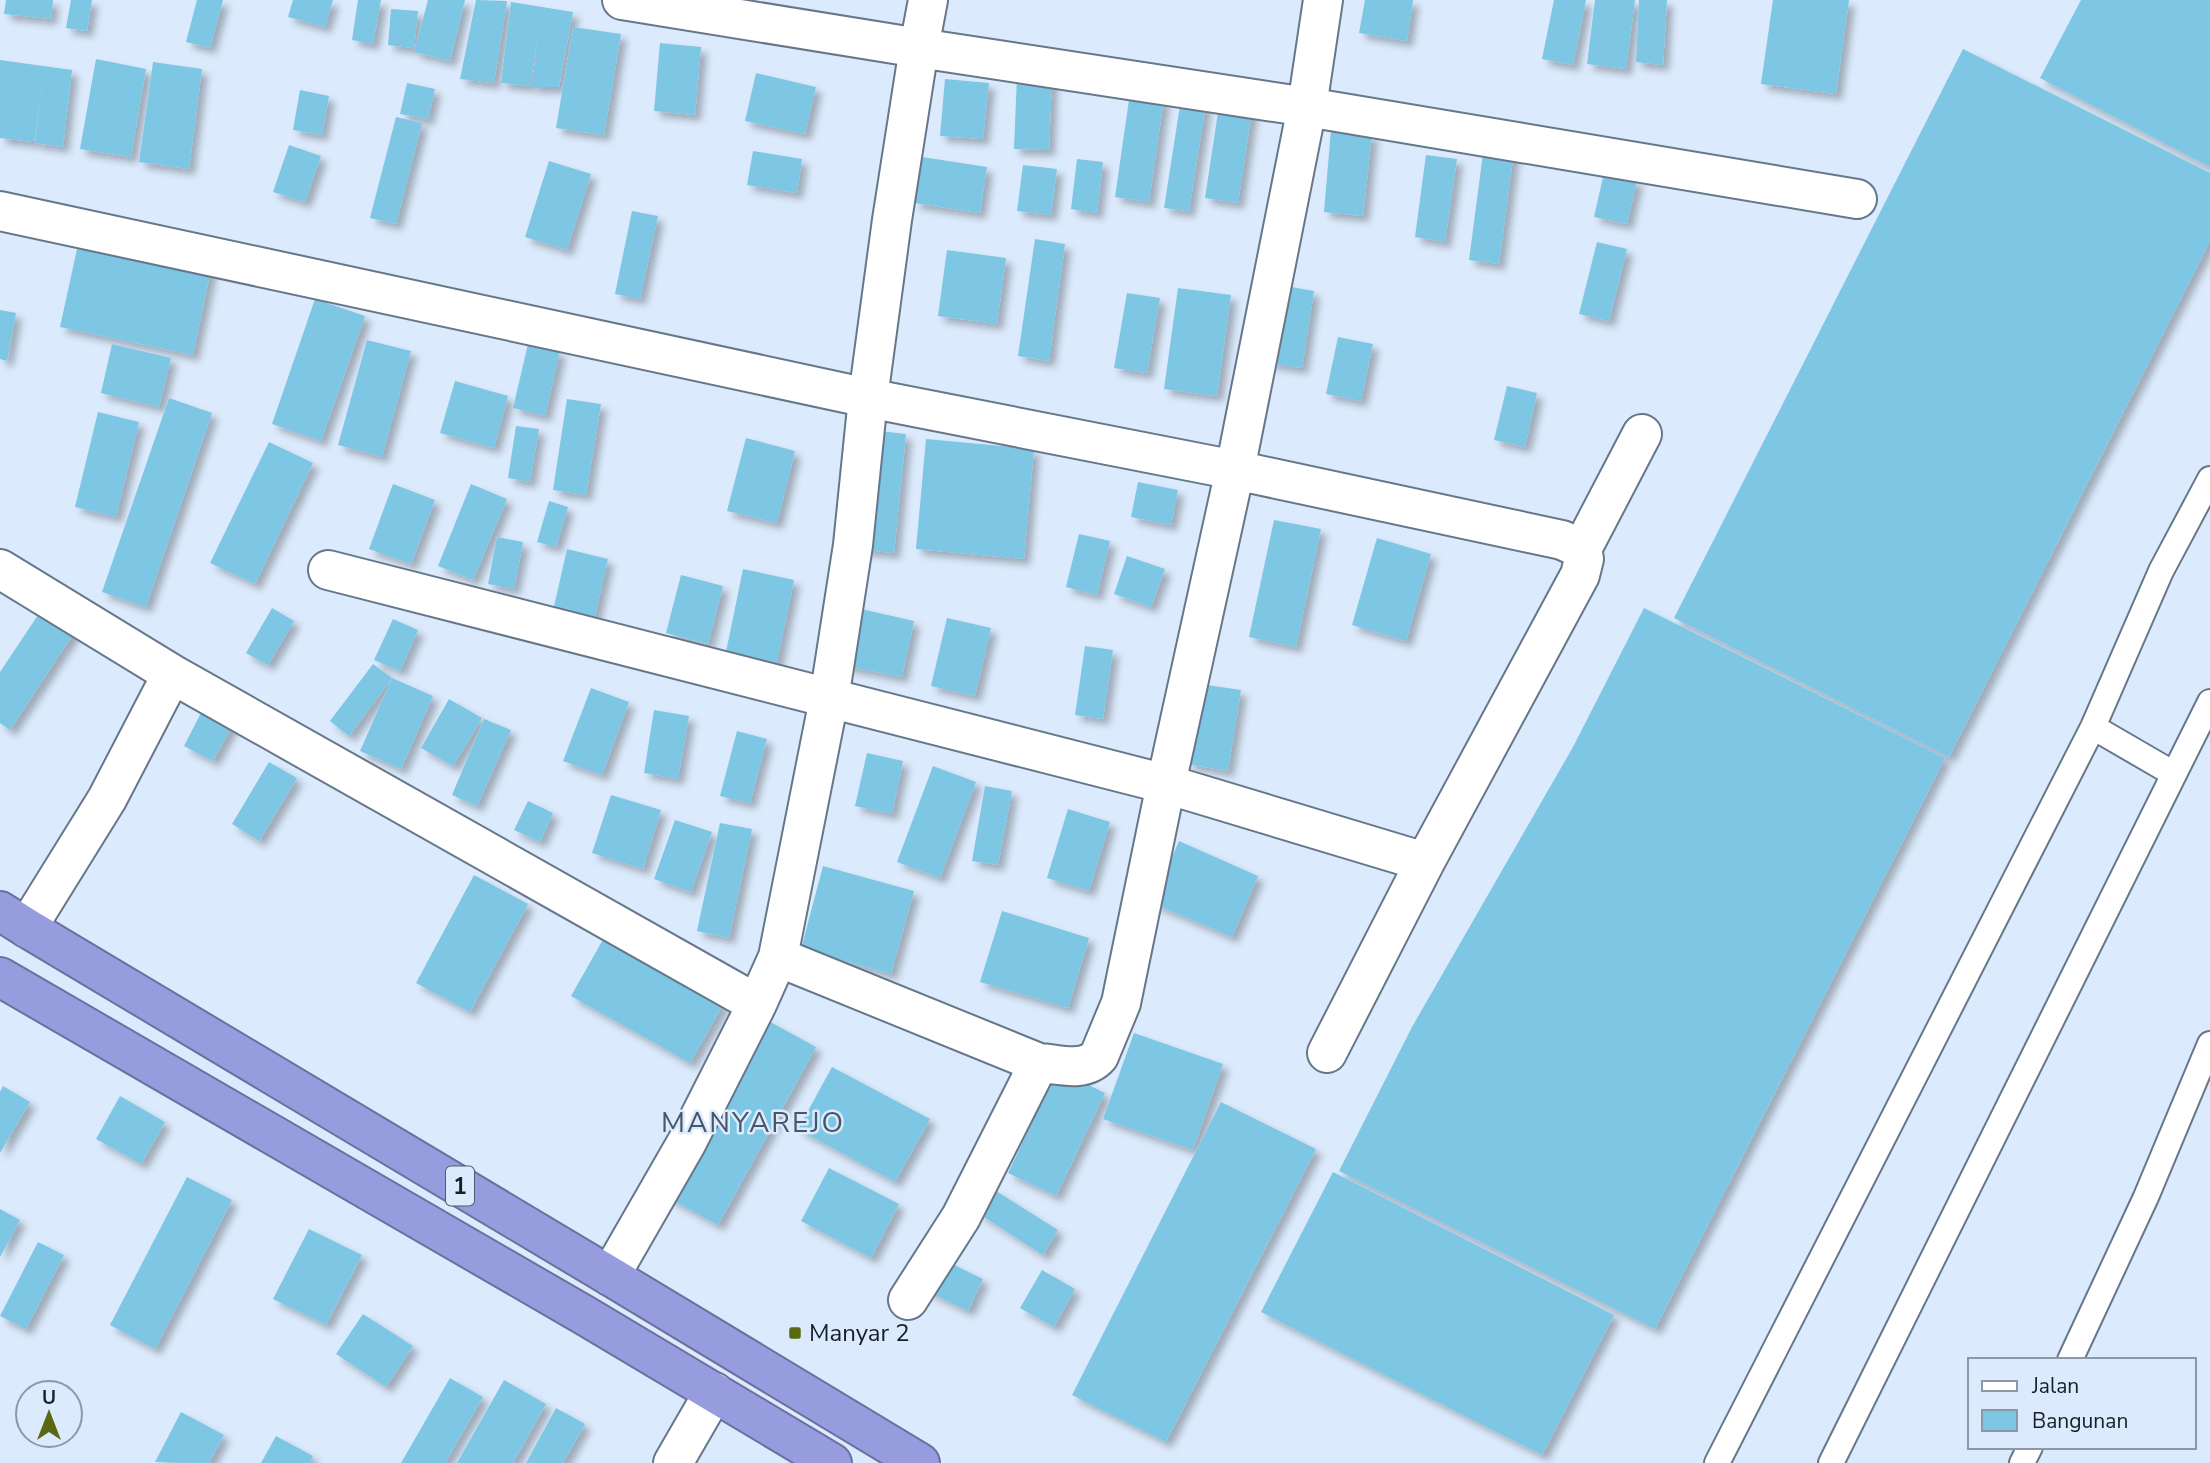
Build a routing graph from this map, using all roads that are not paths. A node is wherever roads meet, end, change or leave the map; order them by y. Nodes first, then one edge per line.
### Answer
1 (622, 0) edge
2 (928, 0) edge
3 (1323, 0) edge
4 (919, 48) junction
5 (1307, 107) junction
6 (1857, 199) dead end
7 (0, 211) edge
8 (868, 398) junction
9 (1642, 434) dead end
10 (1235, 470) junction
11 (2210, 479) edge
12 (1582, 549) junction
13 (0, 569) edge
14 (328, 570) dead end
15 (172, 674) junction
16 (830, 699) junction
17 (2210, 702) edge
18 (2093, 727) junction
19 (2174, 774) junction
20 (1166, 784) junction
21 (1425, 862) junction
22 (13, 919) edge
23 (778, 957) junction
24 (0, 977) edge
25 (757, 1004) junction
26 (2210, 1044) edge
27 (1327, 1053) dead end
28 (1039, 1063) junction
29 (610, 1276) junction
30 (908, 1300) dead end
31 (2071, 1358) edge
32 (714, 1392) junction
33 (673, 1463) edge
34 (832, 1463) edge
35 (920, 1463) edge
36 (1717, 1463) edge
37 (1831, 1463) edge

1 - 4 street
2 - 4 street
3 - 5 street
4 - 5 street
4 - 8 street
5 - 6 street
5 - 10 street
7 - 8 street
8 - 10 street
8 - 16 street
9 - 12 street
10 - 12 street
10 - 20 street
11 - 18 lane
12 - 21 street
13 - 15 street
14 - 16 street
15 - 22 street
15 - 25 street
16 - 20 street
16 - 23 street
17 - 19 lane
18 - 19 lane
18 - 36 lane
19 - 37 lane
20 - 21 street
20 - 28 street
21 - 27 street
22 - 29 highway, 1
23 - 25 street
23 - 28 street
24 - 32 highway, 1
25 - 29 street
26 - 31 lane
28 - 30 street
29 - 35 highway, 1
32 - 33 street
32 - 34 highway, 1

